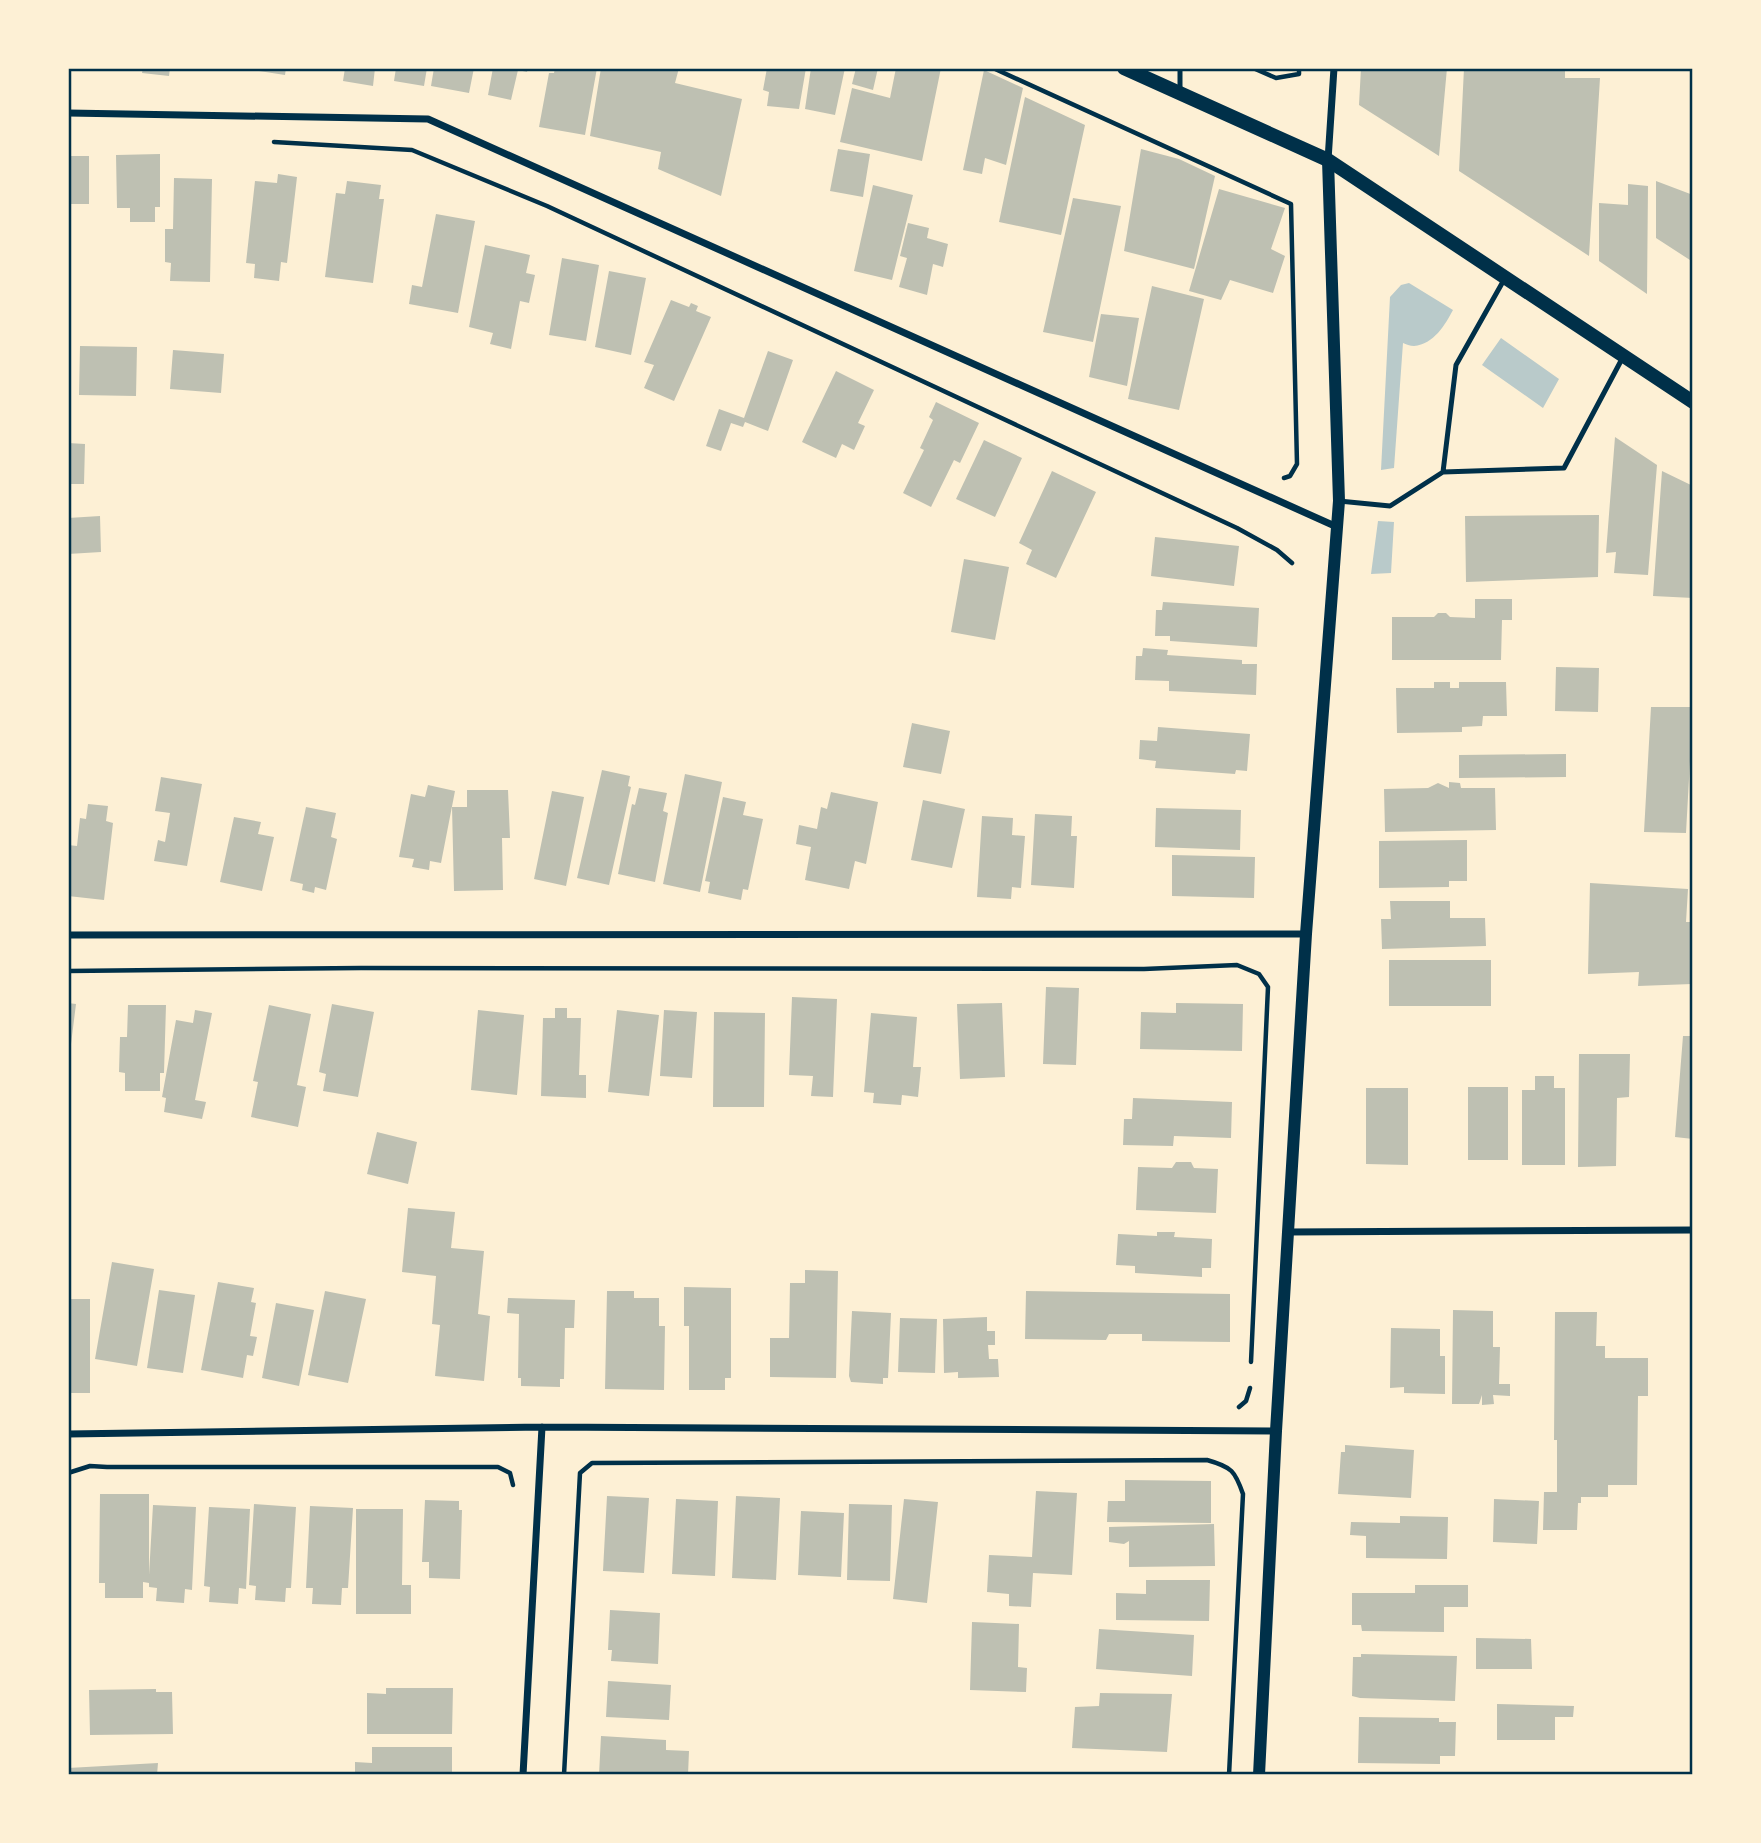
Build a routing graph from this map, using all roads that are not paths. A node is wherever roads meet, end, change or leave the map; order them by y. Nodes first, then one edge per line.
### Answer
1 (1125, 68) edge
2 (1180, 68) edge
3 (1334, 68) edge
4 (1180, 93) junction
5 (68, 113) edge
6 (1328, 160) junction
7 (1506, 277) junction
8 (1624, 356) junction
9 (1693, 402) edge
10 (1443, 472) junction
11 (1339, 501) junction
12 (1338, 528) junction
13 (1306, 934) junction
14 (68, 935) edge
15 (1693, 1230) edge
16 (1289, 1232) junction
17 (542, 1427) junction
18 (1276, 1431) junction
19 (68, 1434) edge
20 (523, 1775) edge
21 (1259, 1775) edge

1 - 4 main road
2 - 4 lane
3 - 6 street
4 - 6 main road
5 - 12 street
6 - 7 main road
6 - 11 street
7 - 8 main road
7 - 10 lane
8 - 9 main road
8 - 10 lane
10 - 11 lane
11 - 12 street
12 - 13 street
13 - 14 street
13 - 16 street
15 - 16 street
16 - 18 street
17 - 18 street
17 - 19 street
17 - 20 street
18 - 21 street

